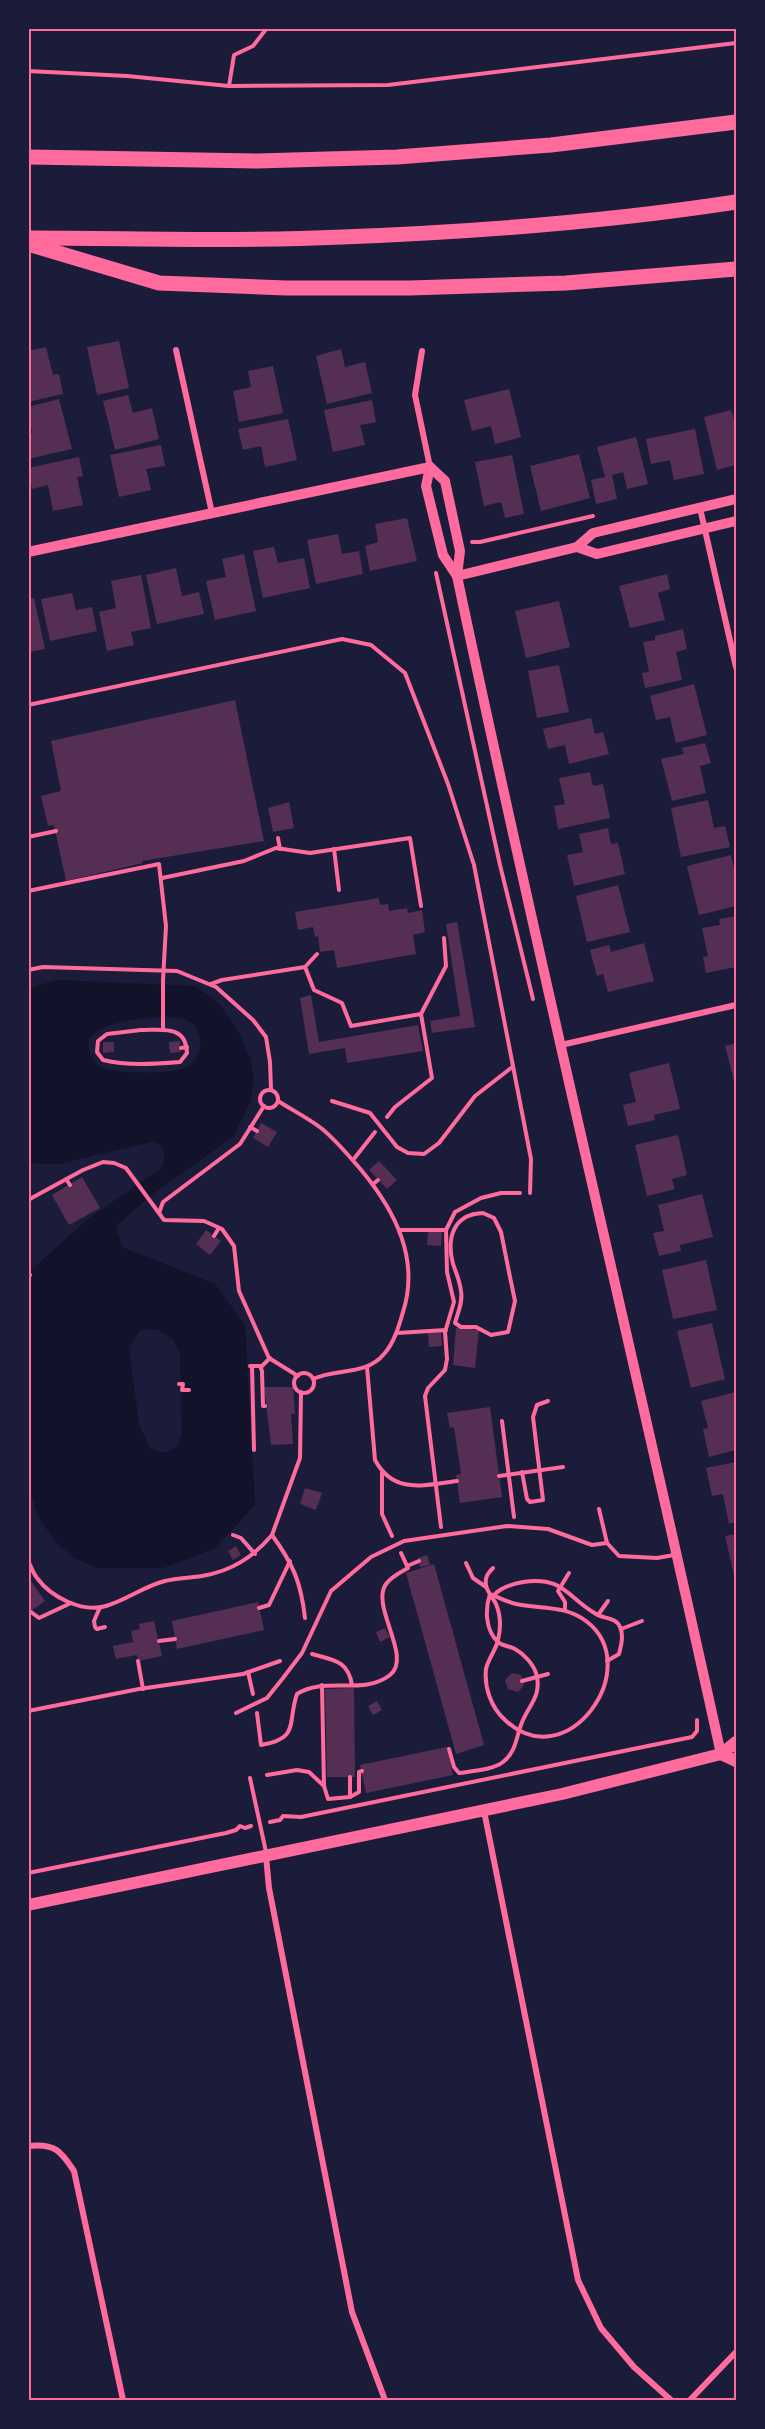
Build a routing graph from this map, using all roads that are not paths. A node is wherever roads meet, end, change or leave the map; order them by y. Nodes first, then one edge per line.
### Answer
1 (736, 122) edge
2 (28, 157) edge
3 (736, 202) edge
4 (28, 238) edge
5 (28, 244) edge
6 (736, 269) edge
7 (176, 350) dead end
8 (422, 351) dead end
9 (430, 467) junction
10 (736, 499) edge
11 (700, 508) junction
12 (212, 513) junction
13 (736, 520) edge
14 (705, 528) junction
15 (577, 548) junction
16 (28, 552) edge
17 (457, 576) junction
18 (736, 667) edge
19 (28, 705) edge
20 (736, 1005) edge
21 (561, 1045) junction
22 (511, 1068) junction
23 (332, 1101) dead end
24 (530, 1193) road end
25 (599, 1509) dead end
26 (608, 1543) junction
27 (677, 1554) junction
28 (236, 1713) dead end
29 (736, 1742) edge
30 (721, 1754) junction
31 (736, 1761) edge
32 (250, 1778) dead end
33 (484, 1811) junction
34 (266, 1856) junction
35 (28, 1905) edge
36 (28, 2146) edge
37 (736, 2352) edge
38 (123, 2400) edge
39 (385, 2400) edge
40 (670, 2400) edge
41 (690, 2400) edge

1 - 2 highway
3 - 4 highway
5 - 6 highway
7 - 12 street
8 - 9 street
9 - 12 street
9 - 17 street
9 - 17 street
10 - 11 street
11 - 14 street
11 - 15 street
12 - 16 street
13 - 14 street
14 - 15 street
14 - 18 street
15 - 17 street
17 - 21 street
19 - 22 lane
20 - 21 street
21 - 27 street
22 - 23 lane
22 - 24 lane
25 - 26 lane
26 - 27 lane
26 - 28 lane
27 - 30 street
29 - 30 main road
30 - 31 main road
30 - 33 main road
32 - 34 lane
33 - 34 main road
33 - 40 street
34 - 35 main road
34 - 39 street
36 - 38 street
37 - 41 street

